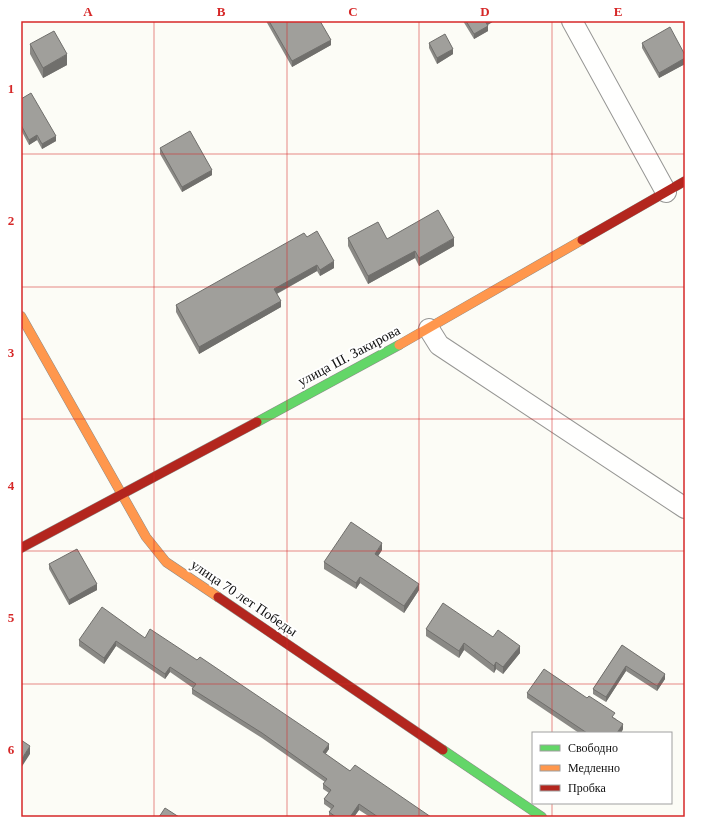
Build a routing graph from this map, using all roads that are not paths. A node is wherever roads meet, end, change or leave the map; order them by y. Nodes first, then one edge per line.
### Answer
1 (572, 21) edge
2 (685, 181) edge
3 (666, 192) junction
4 (21, 316) edge
5 (429, 329) junction
6 (122, 494) junction
7 (685, 508) edge
8 (21, 548) edge
9 (542, 817) edge

1 - 3 street
2 - 3 street, улица Ш. Закирова
3 - 5 street, улица Ш. Закирова
4 - 6 street, улица 70 лет Победы
5 - 6 street, улица Ш. Закирова
5 - 7 street
6 - 8 street, улица Ш. Закирова
6 - 9 street, улица 70 лет Победы

